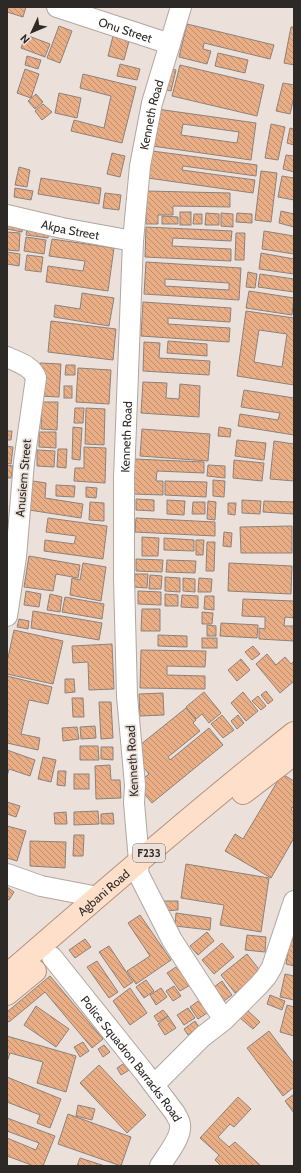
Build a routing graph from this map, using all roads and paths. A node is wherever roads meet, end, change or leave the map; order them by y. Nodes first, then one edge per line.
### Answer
1 (57, 7) edge
2 (180, 7) edge
3 (170, 44) junction
4 (7, 215) edge
5 (133, 241) junction
6 (7, 357) edge
7 (7, 616) edge
8 (294, 733) edge
9 (294, 754) edge
10 (138, 867) junction
11 (7, 874) edge
12 (98, 897) junction
13 (294, 901) edge
14 (52, 957) junction
15 (7, 975) edge
16 (7, 994) edge
17 (224, 1020) junction
18 (154, 1085) junction
19 (160, 1166) edge

1 - 3 street, Onu Street
2 - 3 street, Kenneth Road
3 - 5 street, Kenneth Road
4 - 5 street, Akpa Street
5 - 10 street, Kenneth Road
6 - 7 street, Anusiem Street
8 - 10 main road, Agbani Road / F233
9 - 10 main road, Agbani Road / F233
10 - 12 main road, Agbani Road / F233
10 - 14 main road, Agbani Road / F233
10 - 17 street
11 - 12 street
12 - 15 main road, Agbani Road / F233
13 - 17 street
14 - 16 main road, Agbani Road / F233
14 - 18 street, Police Squadron Barracks Road
17 - 18 street
18 - 19 street, Police Squadron Barracks Road

